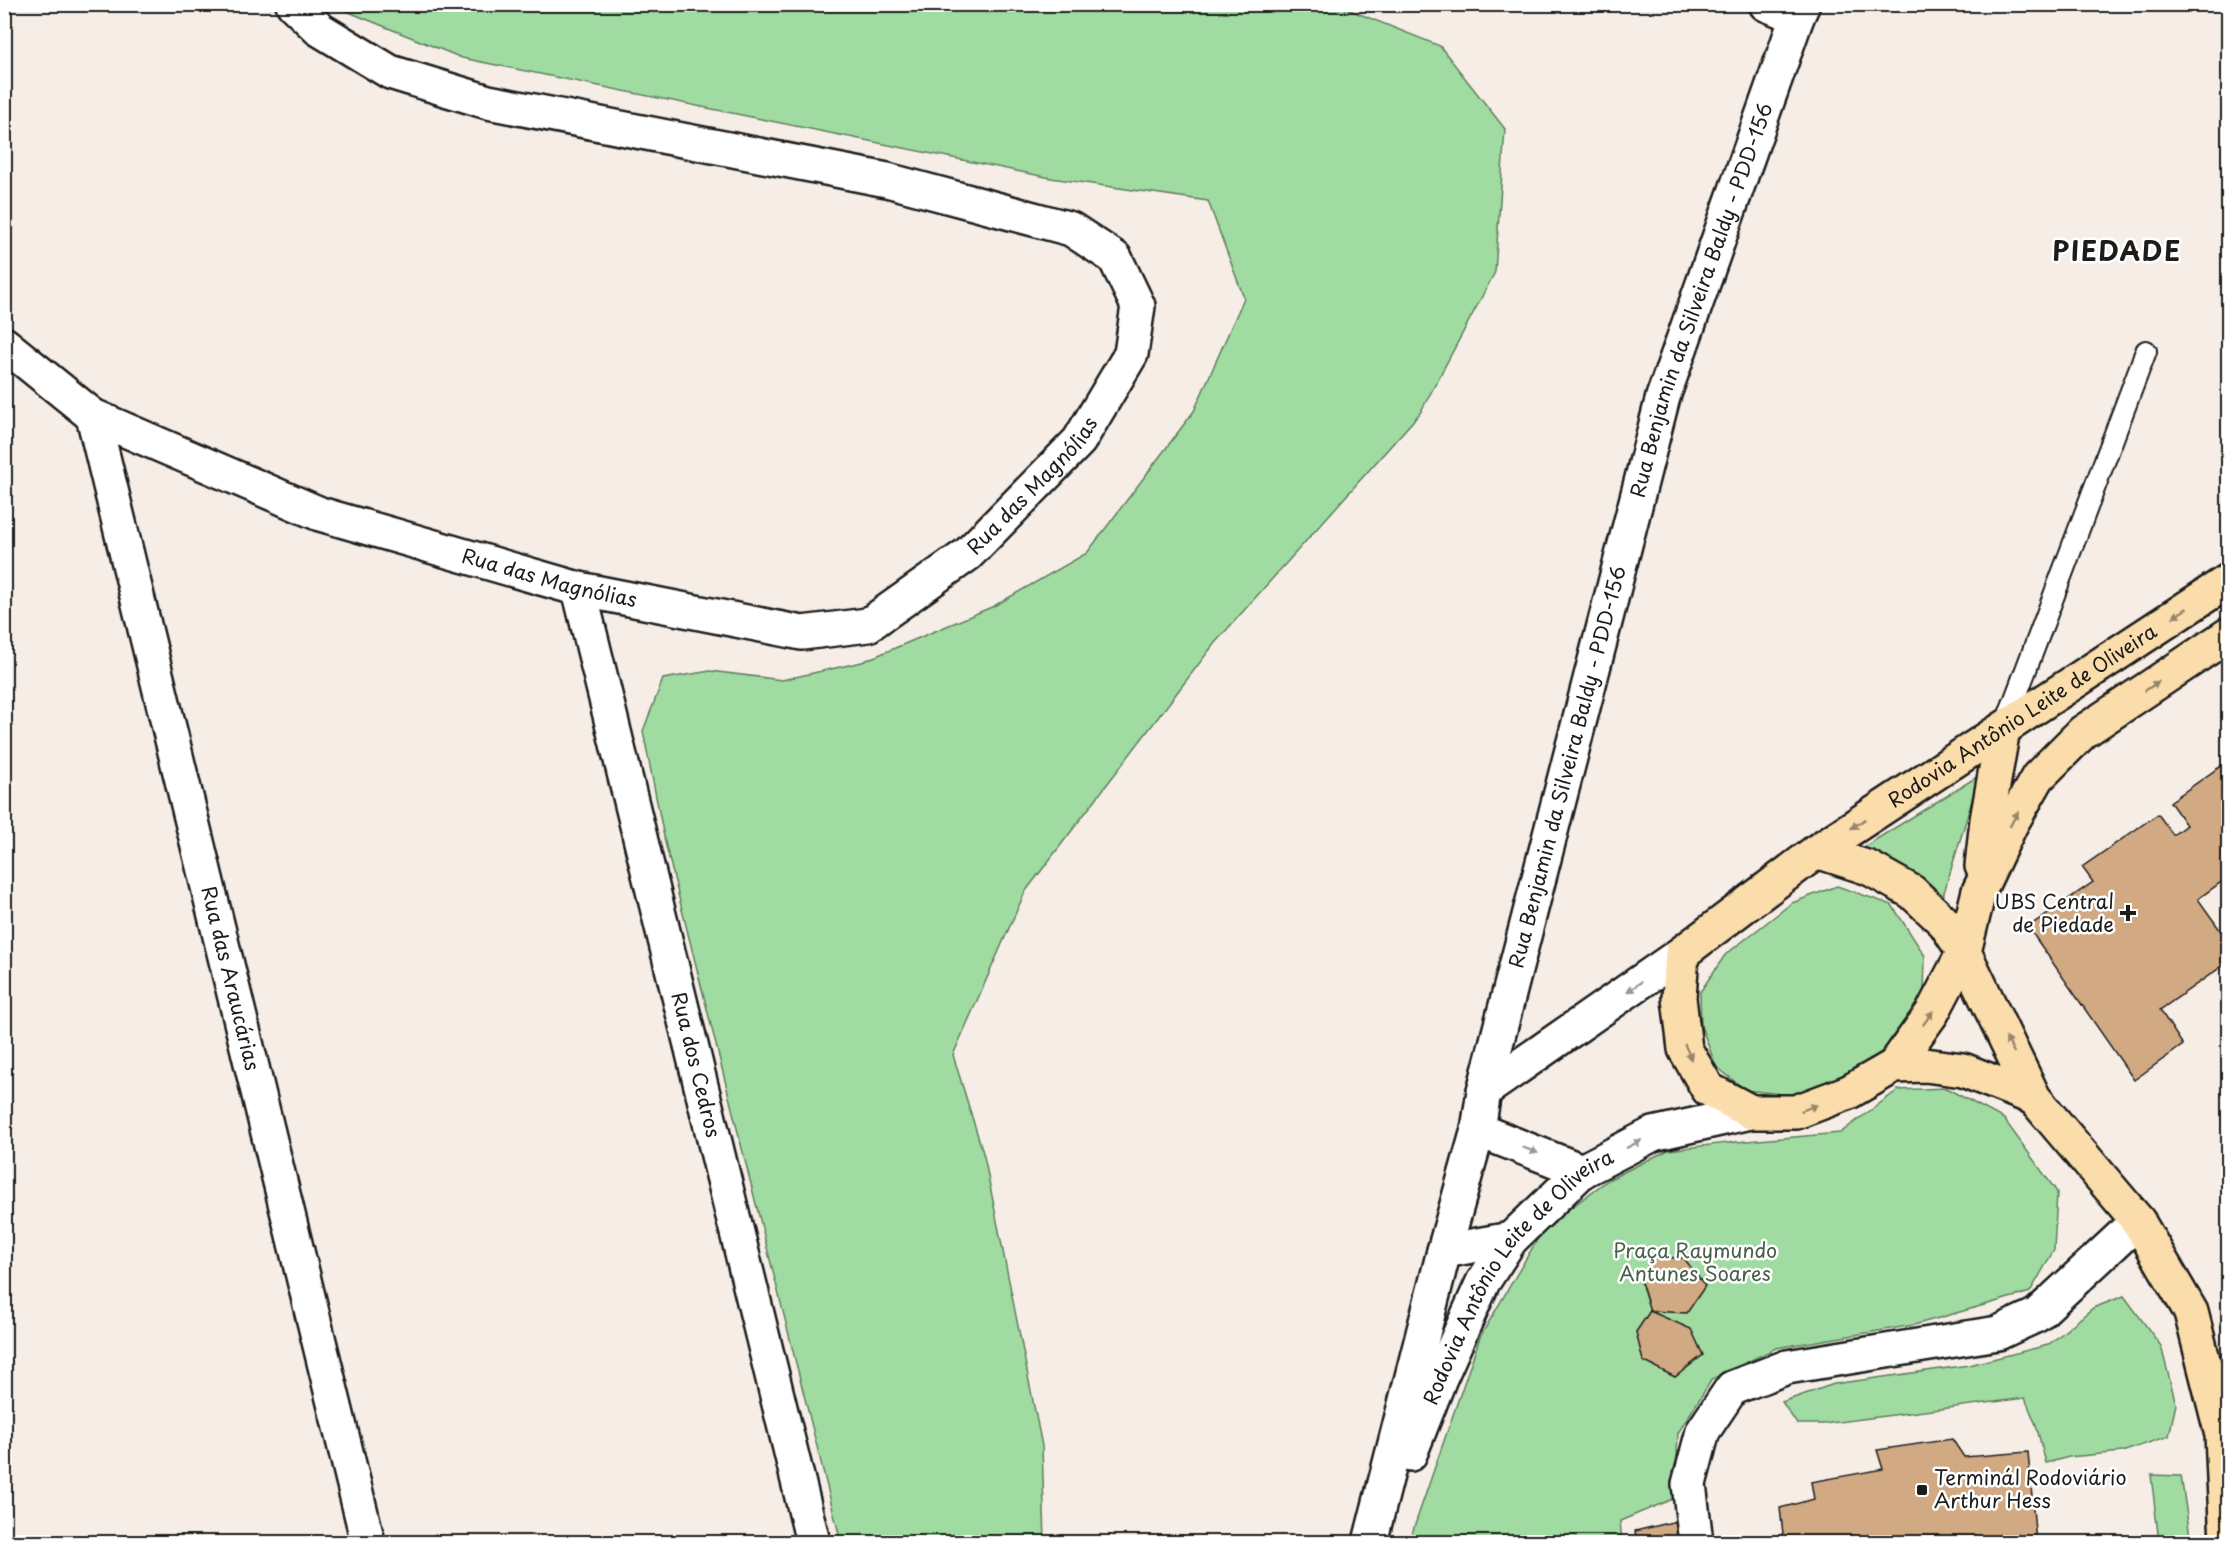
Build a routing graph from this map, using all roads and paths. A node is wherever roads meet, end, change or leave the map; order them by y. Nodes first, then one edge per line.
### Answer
1 (293, 4) edge
2 (1766, 4) edge
3 (1800, 10) edge
4 (4, 344) edge
5 (2146, 351) dead end
6 (93, 416) junction
7 (2229, 581) edge
8 (579, 589) junction
9 (2229, 635) edge
10 (2003, 729) junction
11 (1817, 851) junction
12 (1979, 891) junction
13 (1964, 952) junction
14 (1682, 953) junction
15 (1894, 1066) junction
16 (1485, 1091) junction
17 (2034, 1098) junction
18 (1751, 1112) junction
19 (1478, 1130) junction
20 (1582, 1171) junction
21 (2138, 1221) junction
22 (1511, 1239) junction
23 (1444, 1251) junction
24 (368, 1542) edge
25 (813, 1542) edge
26 (1370, 1542) edge
27 (1376, 1542) edge
28 (1696, 1542) edge
29 (2227, 1542) edge

1 - 8 street, Rua das Magnólias
2 - 3 street
3 - 16 street, Rua Benjamin da Silveira Baldy - PDD-156
4 - 6 street, Rua das Magnólias
5 - 10 lane
6 - 8 street, Rua das Magnólias
6 - 24 street, Rua das Araucárias
7 -> 10 main road, Rodovia Antônio Leite de Oliveira
8 - 25 street, Rua dos Cedros
12 -> 9 main road, Rodovia Antônio Leite de Oliveira
10 -> 11 main road, Rodovia Antônio Leite de Oliveira
10 - 12 main road
11 - 13 main road
11 - 14 main road, Rodovia Antônio Leite de Oliveira
12 - 13 main road, Rodovia Antônio Leite de Oliveira
15 -> 13 main road, Rodovia Antônio Leite de Oliveira
17 -> 13 main road
14 -> 16 street, Rodovia Antônio Leite de Oliveira
14 -> 18 main road, Rodovia Antônio Leite de Oliveira
15 - 17 main road
18 -> 15 main road, Rodovia Antônio Leite de Oliveira
16 - 19 street, Rua Benjamin da Silveira Baldy - PDD-156
17 - 21 main road
20 -> 18 street, Rodovia Antônio Leite de Oliveira
19 -> 20 street
19 - 23 street, Rua Benjamin da Silveira Baldy - PDD-156
20 - 22 street, Rodovia Antônio Leite de Oliveira
21 - 28 street
21 - 29 main road
22 - 23 street
22 - 27 street, Rodovia Antônio Leite de Oliveira
23 - 26 street, Rua Benjamin da Silveira Baldy - PDD-156

